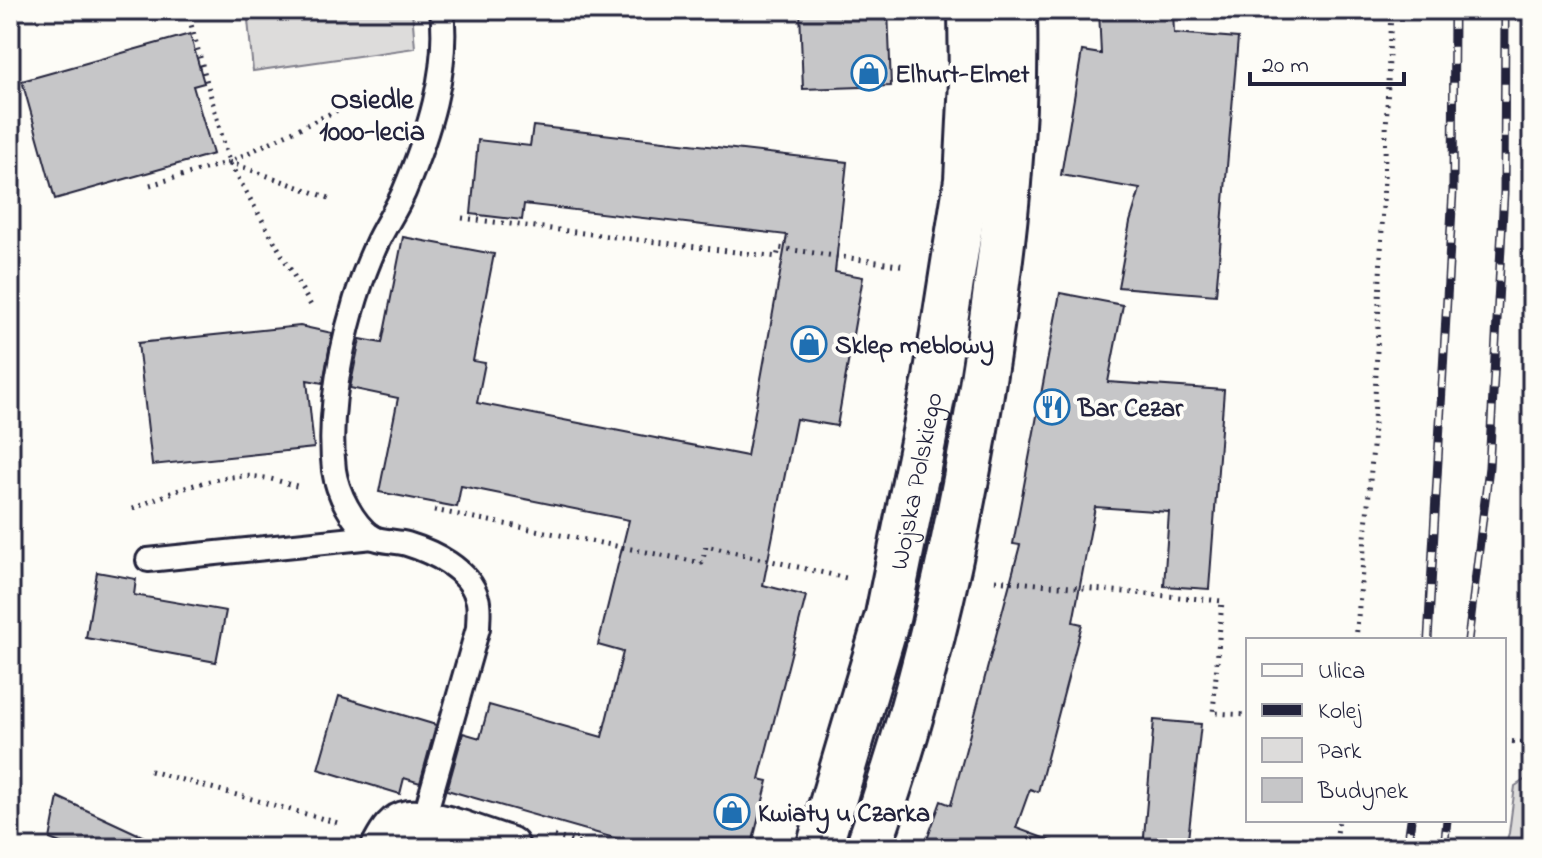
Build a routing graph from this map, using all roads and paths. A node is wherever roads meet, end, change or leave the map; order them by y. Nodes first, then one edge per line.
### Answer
1 (442, 10) edge
2 (971, 10) edge
3 (1014, 10) edge
4 (1391, 10) edge
5 (186, 11) edge
6 (369, 95) dead end
7 (229, 162) junction
8 (150, 185) dead end
9 (332, 199) dead end
10 (462, 218) dead end
11 (915, 268) dead end
12 (342, 346) junction
13 (340, 497) junction
14 (425, 508) dead end
15 (133, 509) dead end
16 (373, 537) junction
17 (148, 560) dead end
18 (851, 579) dead end
19 (989, 580) dead end
20 (1356, 638) edge
21 (1246, 715) edge
22 (1506, 741) edge
23 (1532, 743) edge
24 (150, 771) dead end
25 (1339, 822) edge
26 (398, 836) edge
27 (508, 848) edge
28 (819, 848) edge
29 (868, 848) edge
30 (1335, 848) edge

1 - 12 lane
2 - 28 main road, Wojska Polskiego
3 - 29 main road, Wojska Polskiego
4 - 20 path
5 - 7 path
6 - 7 path
7 - 8 path
7 - 9 path
7 - 12 path
10 - 11 path
12 - 13 lane
13 - 15 path
13 - 16 lane
14 - 18 path
16 - 17 lane
16 - 26 lane
19 - 21 path
22 - 23 path
24 - 26 path
25 - 30 path
26 - 27 street

